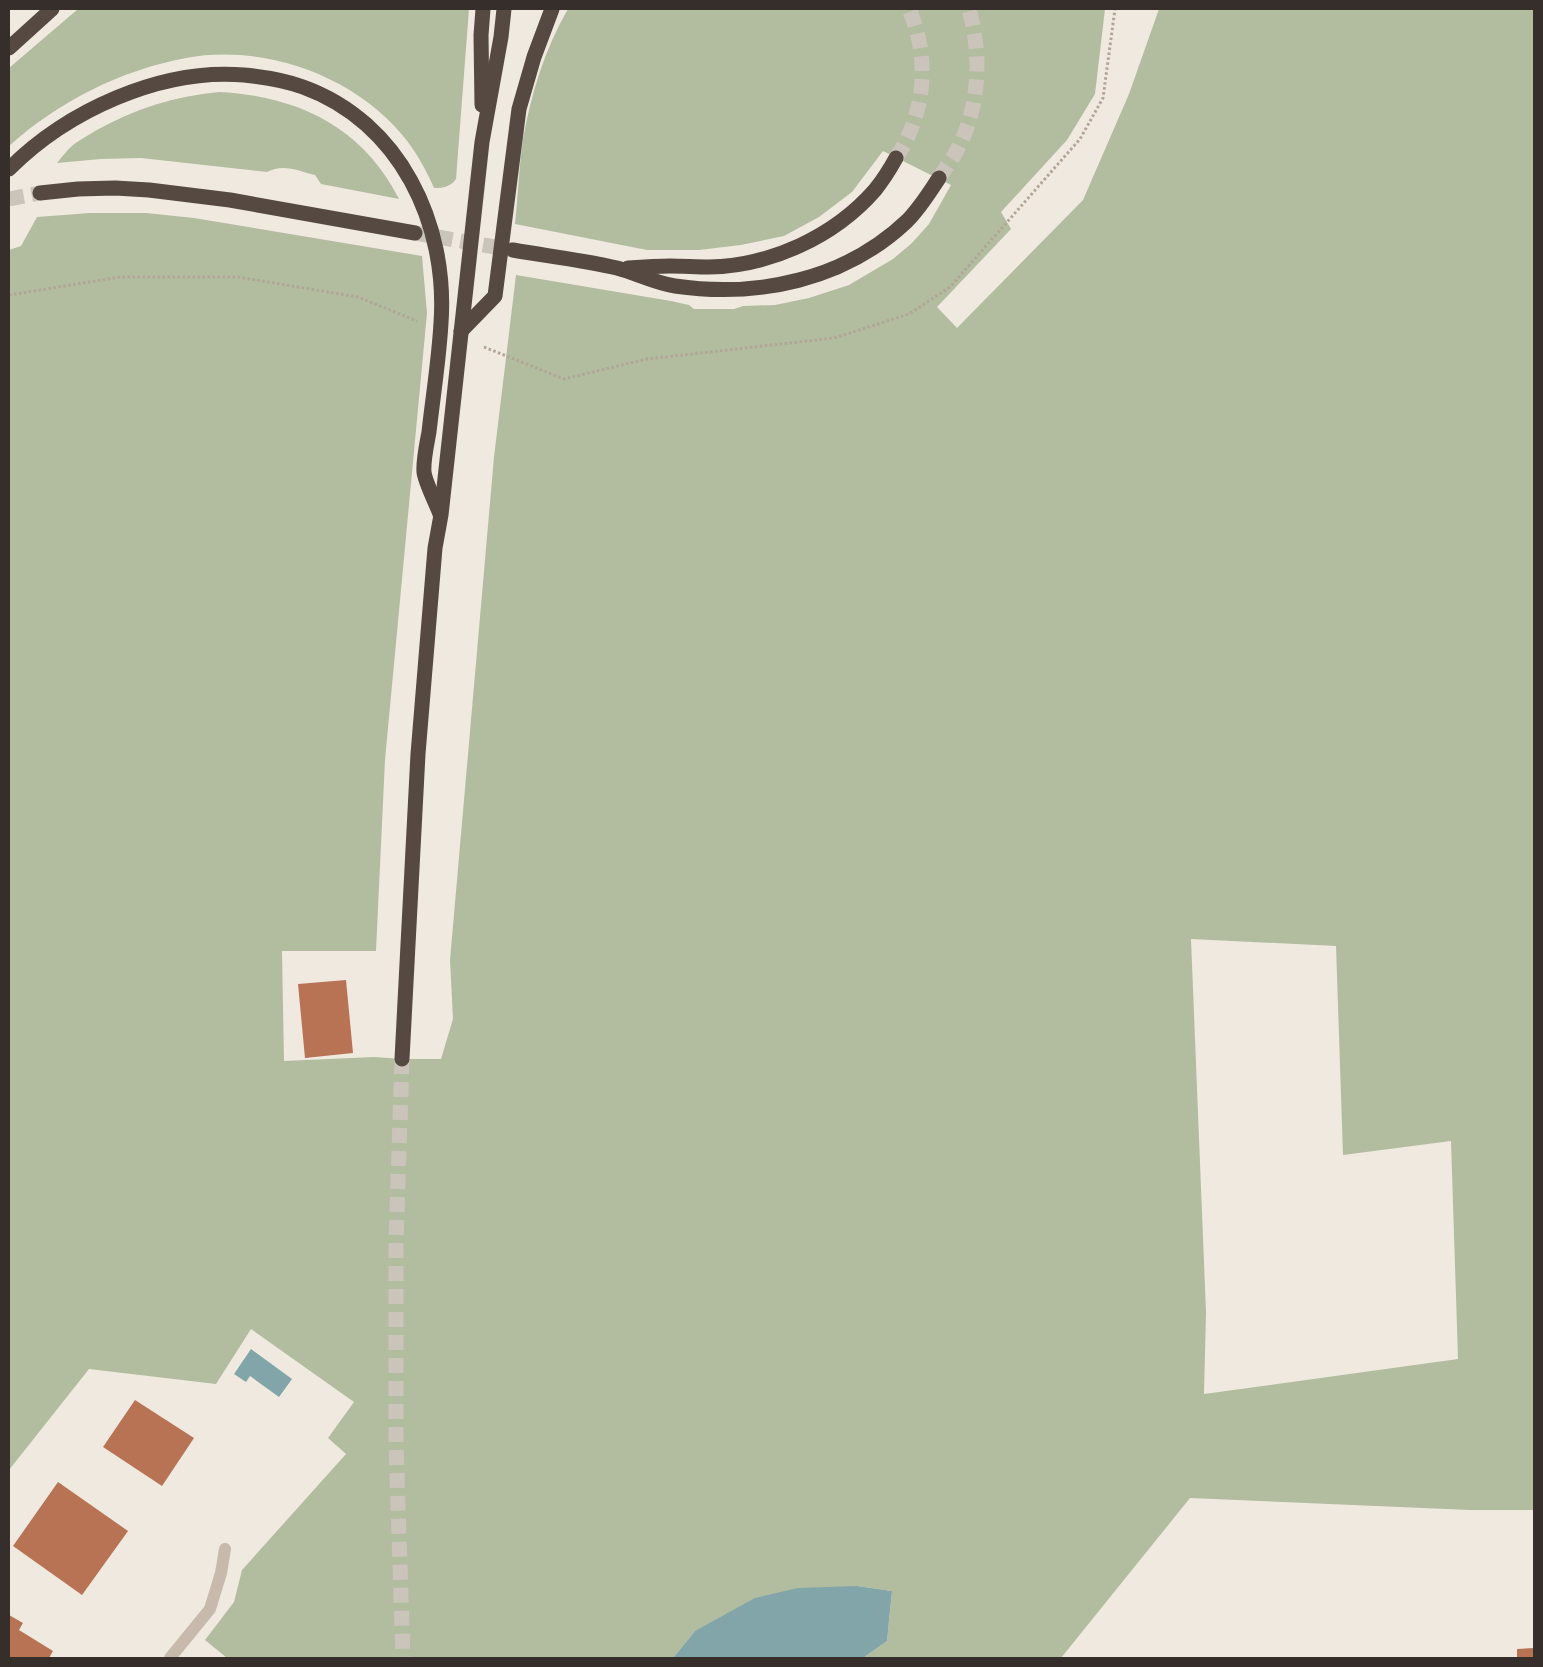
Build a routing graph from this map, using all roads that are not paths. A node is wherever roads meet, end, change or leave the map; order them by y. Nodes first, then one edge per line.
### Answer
1 (52, 9) edge
2 (483, 9) edge
3 (504, 9) edge
4 (552, 9) edge
5 (9, 48) edge
6 (482, 142) junction
7 (896, 158) tunnel mouth
8 (13, 165) edge
9 (938, 178) tunnel mouth
10 (40, 193) tunnel mouth
11 (415, 232) tunnel mouth
12 (513, 250) tunnel mouth
13 (617, 268) junction
14 (460, 331) junction
15 (441, 515) junction
16 (402, 1059) tunnel mouth
17 (225, 1549) dead end
18 (170, 1658) edge

1 - 5 highway
2 - 6 highway
3 - 6 highway
4 - 14 highway
6 - 14 highway
7 - 13 highway
8 - 15 highway
9 - 13 highway
10 - 11 highway
12 - 13 highway
14 - 15 highway
15 - 16 highway
17 - 18 street

